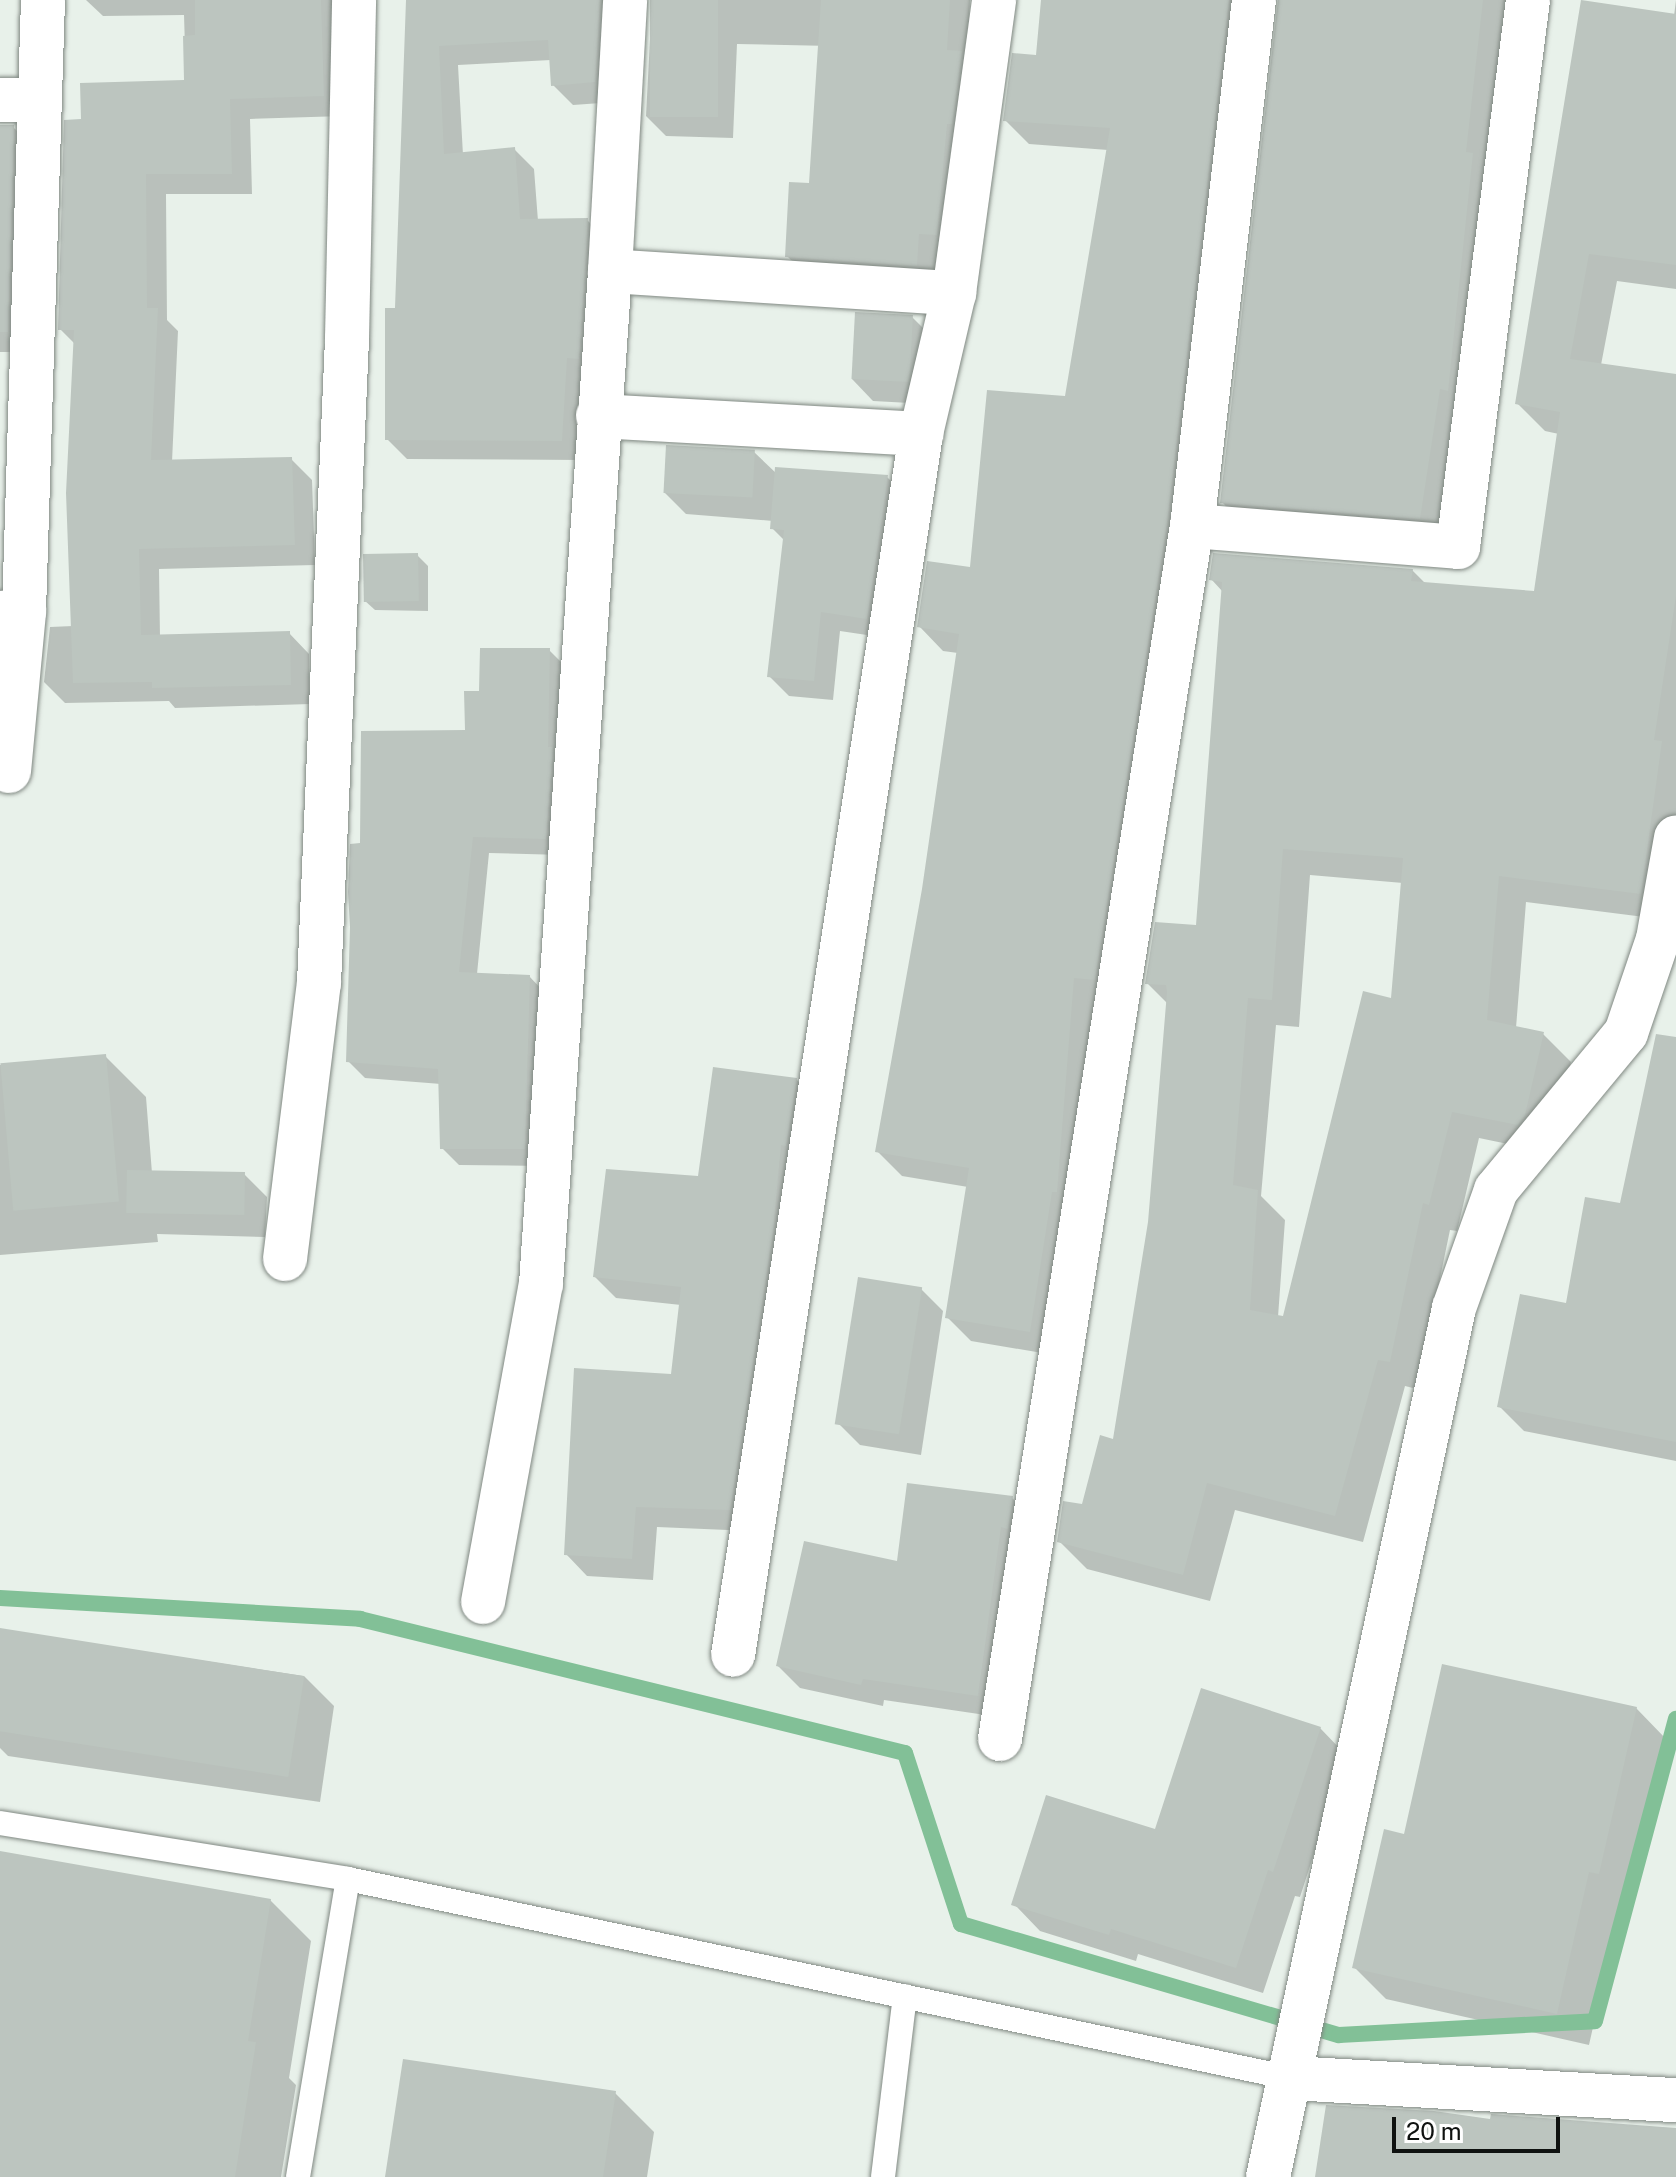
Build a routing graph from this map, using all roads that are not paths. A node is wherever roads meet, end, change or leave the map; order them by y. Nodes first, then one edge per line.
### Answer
1 (43, 0) edge
2 (354, 0) edge
3 (625, 0) edge
4 (994, 0) edge
5 (1254, 0) edge
6 (1528, 0) edge
7 (19, 100) edge
8 (610, 271) junction
9 (954, 293) junction
10 (16, 344) edge
11 (598, 416) junction
12 (921, 434) junction
13 (1192, 526) junction
14 (12, 612) edge
15 (9, 771) dead end
16 (1676, 838) edge
17 (285, 1259) dead end
18 (483, 1602) dead end
19 (733, 1655) dead end
20 (1000, 1739) dead end
21 (0, 1823) edge
22 (348, 1879) junction
23 (905, 1996) junction
24 (1294, 2064) junction
25 (1676, 2100) edge
26 (298, 2177) edge
27 (883, 2177) edge
28 (1268, 2177) edge

1 - 7 street
2 - 17 street
3 - 8 street
4 - 9 street
5 - 13 street
6 - 13 street
7 - 10 street
8 - 9 street
8 - 11 street
9 - 12 street
10 - 14 street
11 - 12 street
11 - 18 street
12 - 19 street
13 - 20 street
14 - 15 street
16 - 24 street
21 - 22 lane
22 - 23 lane
22 - 26 lane
23 - 24 lane
23 - 27 lane
24 - 25 street
24 - 28 street

